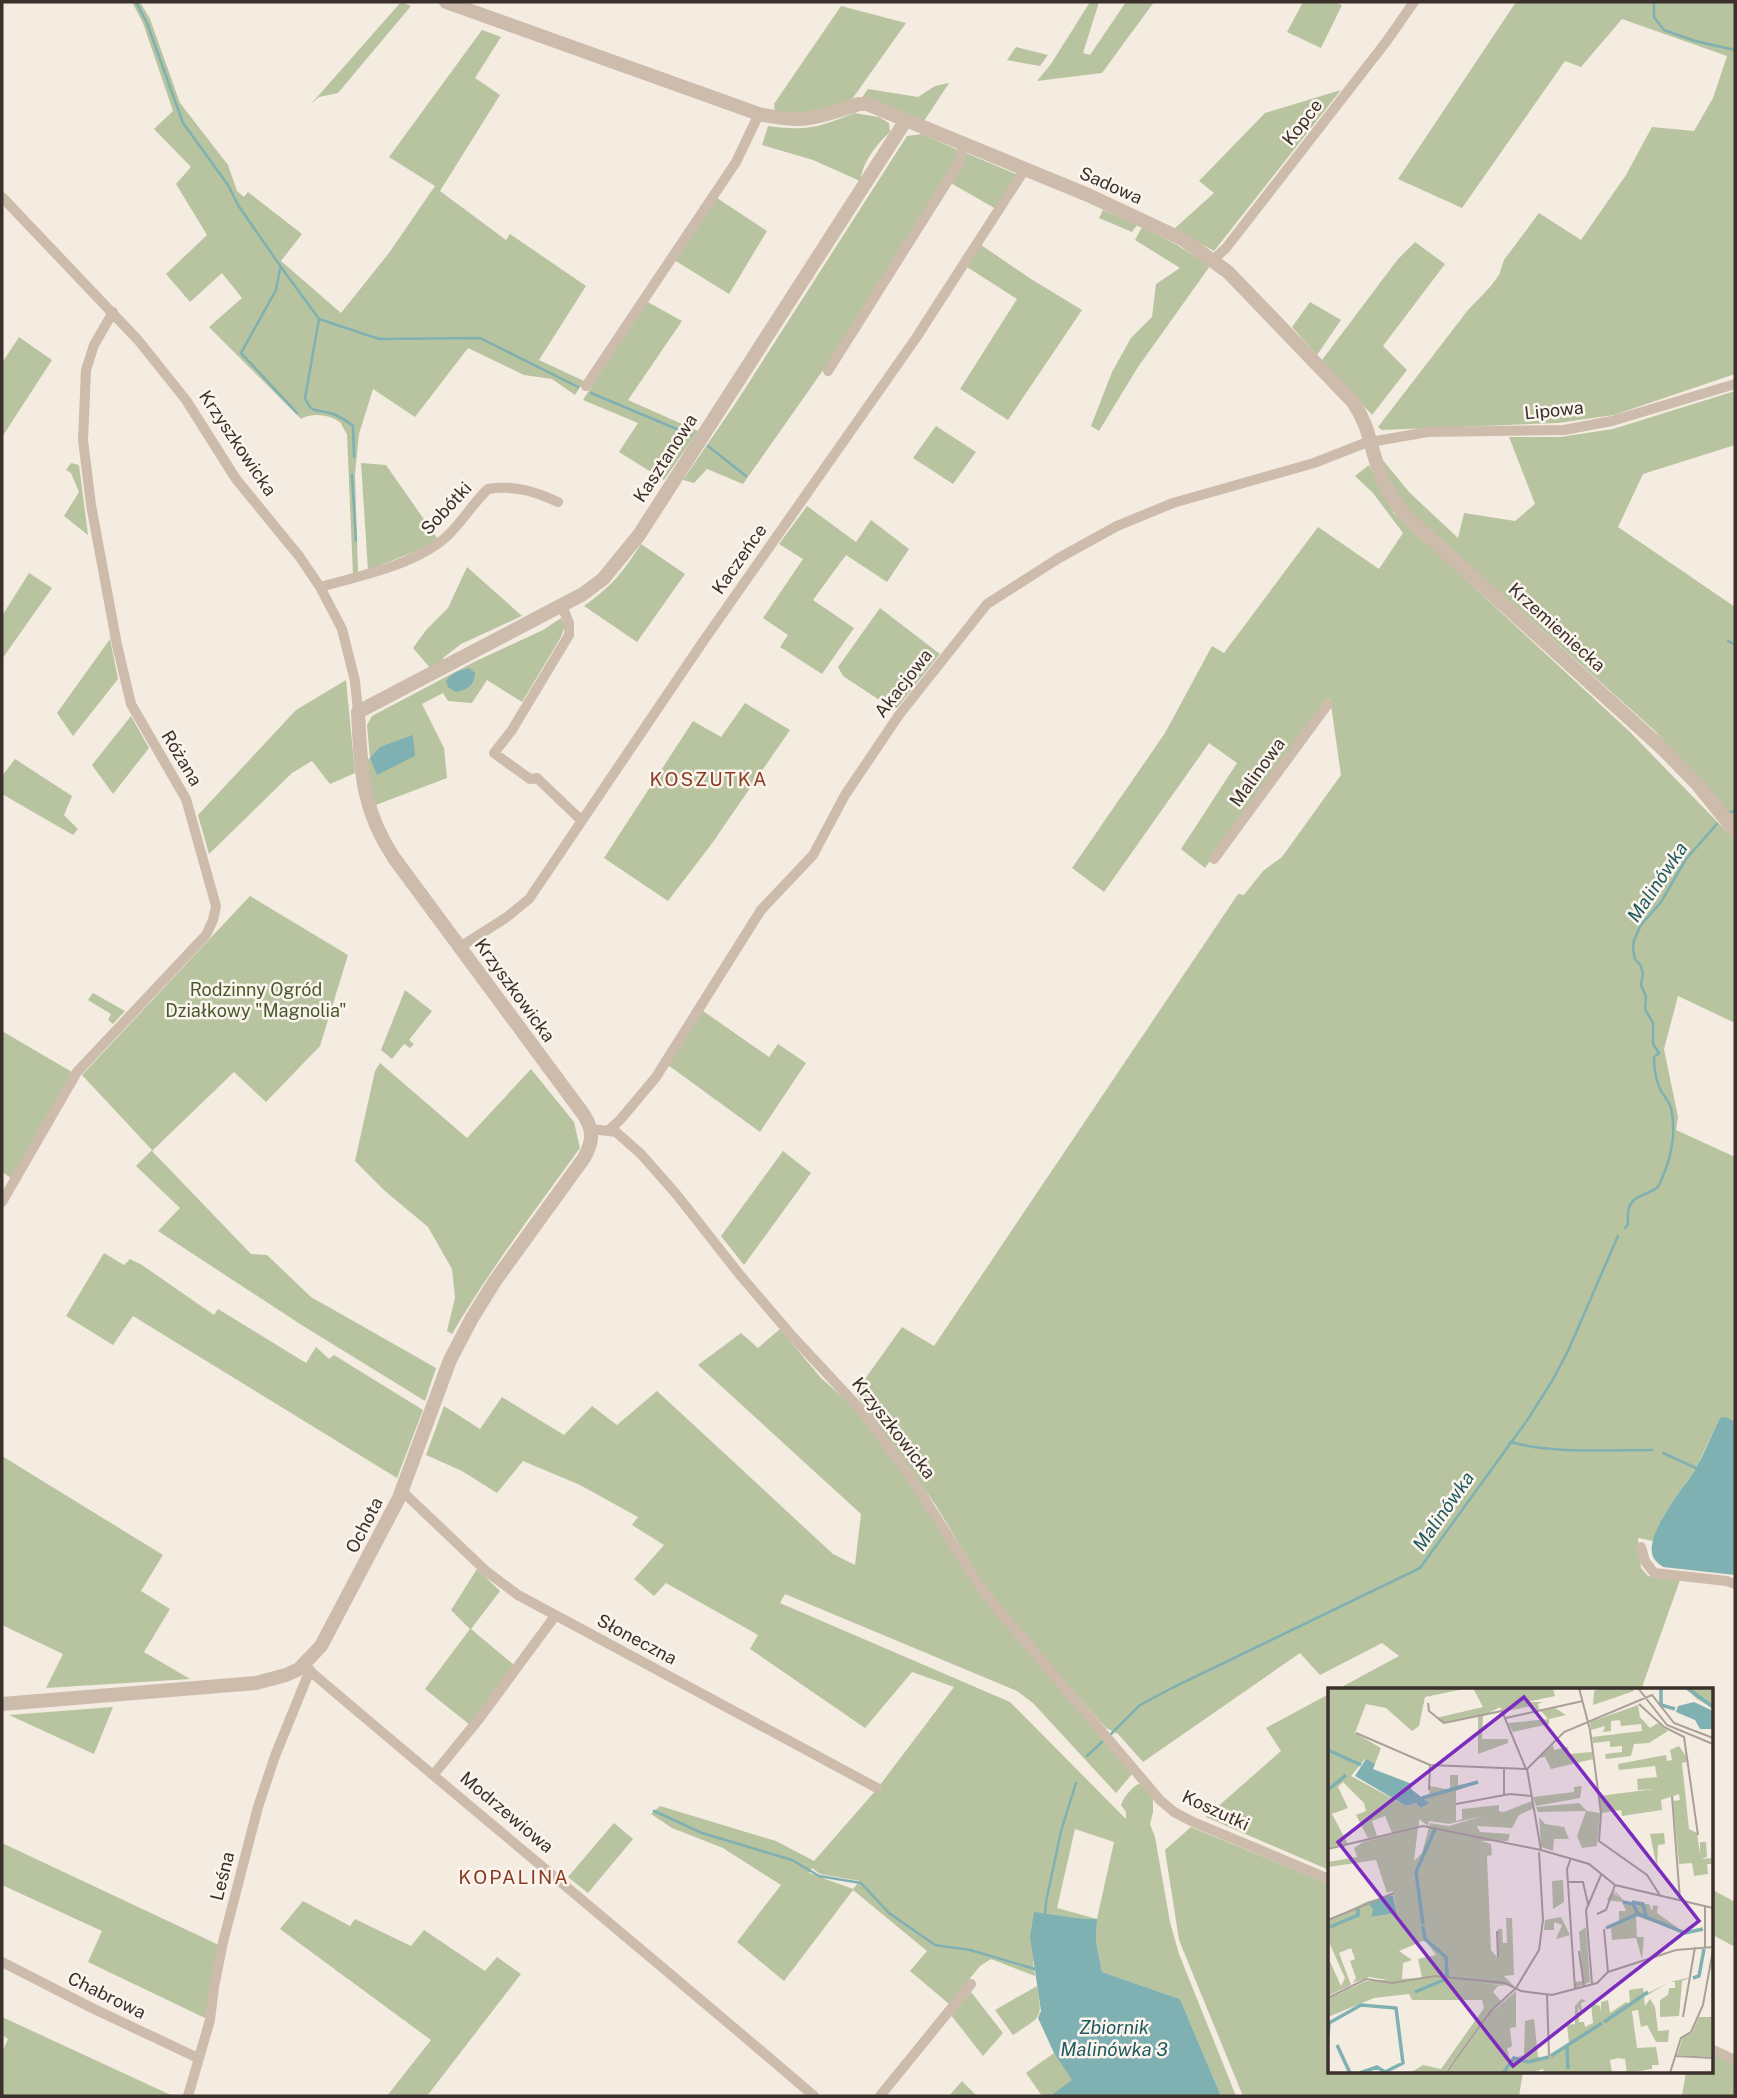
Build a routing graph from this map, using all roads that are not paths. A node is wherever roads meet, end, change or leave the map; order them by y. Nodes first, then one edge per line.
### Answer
1 (446, 2) edge
2 (1413, 2) edge
3 (759, 114) junction
4 (906, 120) junction
5 (963, 144) junction
6 (1025, 169) junction
7 (4, 205) edge
8 (1213, 260) junction
9 (113, 312) junction
10 (828, 371) dead end
11 (1735, 384) edge
12 (586, 386) dead end
13 (1372, 441) junction
14 (558, 502) dead end
15 (320, 587) junction
16 (562, 606) junction
17 (1328, 704) dead end
18 (358, 712) junction
19 (581, 820) junction
20 (1735, 831) edge
21 (1214, 859) dead end
22 (460, 947) junction
23 (592, 1129) junction
24 (610, 1129) junction
25 (2, 1202) edge
26 (402, 1491) junction
27 (1641, 1547) dead end
28 (1735, 1584) edge
29 (555, 1616) junction
30 (307, 1668) junction
31 (2, 1704) edge
32 (1111, 1741) joint
33 (434, 1774) junction
34 (877, 1788) dead end
35 (1328, 1879) edge
36 (2, 1962) edge
37 (971, 1984) dead end
38 (1712, 2049) edge
39 (198, 2058) junction
40 (1735, 2060) edge
41 (188, 2096) edge
42 (814, 2096) edge
43 (880, 2096) edge

1 - 3 street, Sadowa
2 - 8 street, Kopce
3 - 4 street, Sadowa
3 - 12 street
4 - 5 street, Sadowa
4 - 16 street, Kasztanowa
5 - 6 street, Sadowa
5 - 10 street
6 - 8 street, Sadowa
6 - 19 street, Kaczeńce
7 - 9 street, Krzyszkowicka
8 - 13 street, Sadowa
9 - 15 street, Krzyszkowicka
9 - 25 street, Różana
11 - 13 street, Lipowa
13 - 20 street, Krzemieniecka
13 - 24 street, Akacjowa
14 - 15 street, Sobótki
15 - 18 street, Krzyszkowicka
16 - 18 street, Kasztanowa
16 - 19 street
17 - 21 street, Malinowa
18 - 22 street, Krzyszkowicka
19 - 22 street, Kaczeńce
22 - 23 street, Krzyszkowicka
23 - 24 street
23 - 26 street, Ochota
24 - 32 street, Krzyszkowicka
26 - 29 street, Słoneczna
26 - 30 street, Ochota
27 - 28 street
29 - 33 street
29 - 34 street, Słoneczna
30 - 31 street
30 - 33 street, Modrzewiowa
30 - 39 street, Leśna
32 - 35 street, Koszutki
33 - 42 street, Modrzewiowa
36 - 39 street, Chabrowa
37 - 43 street
38 - 40 street
39 - 41 street, Leśna

